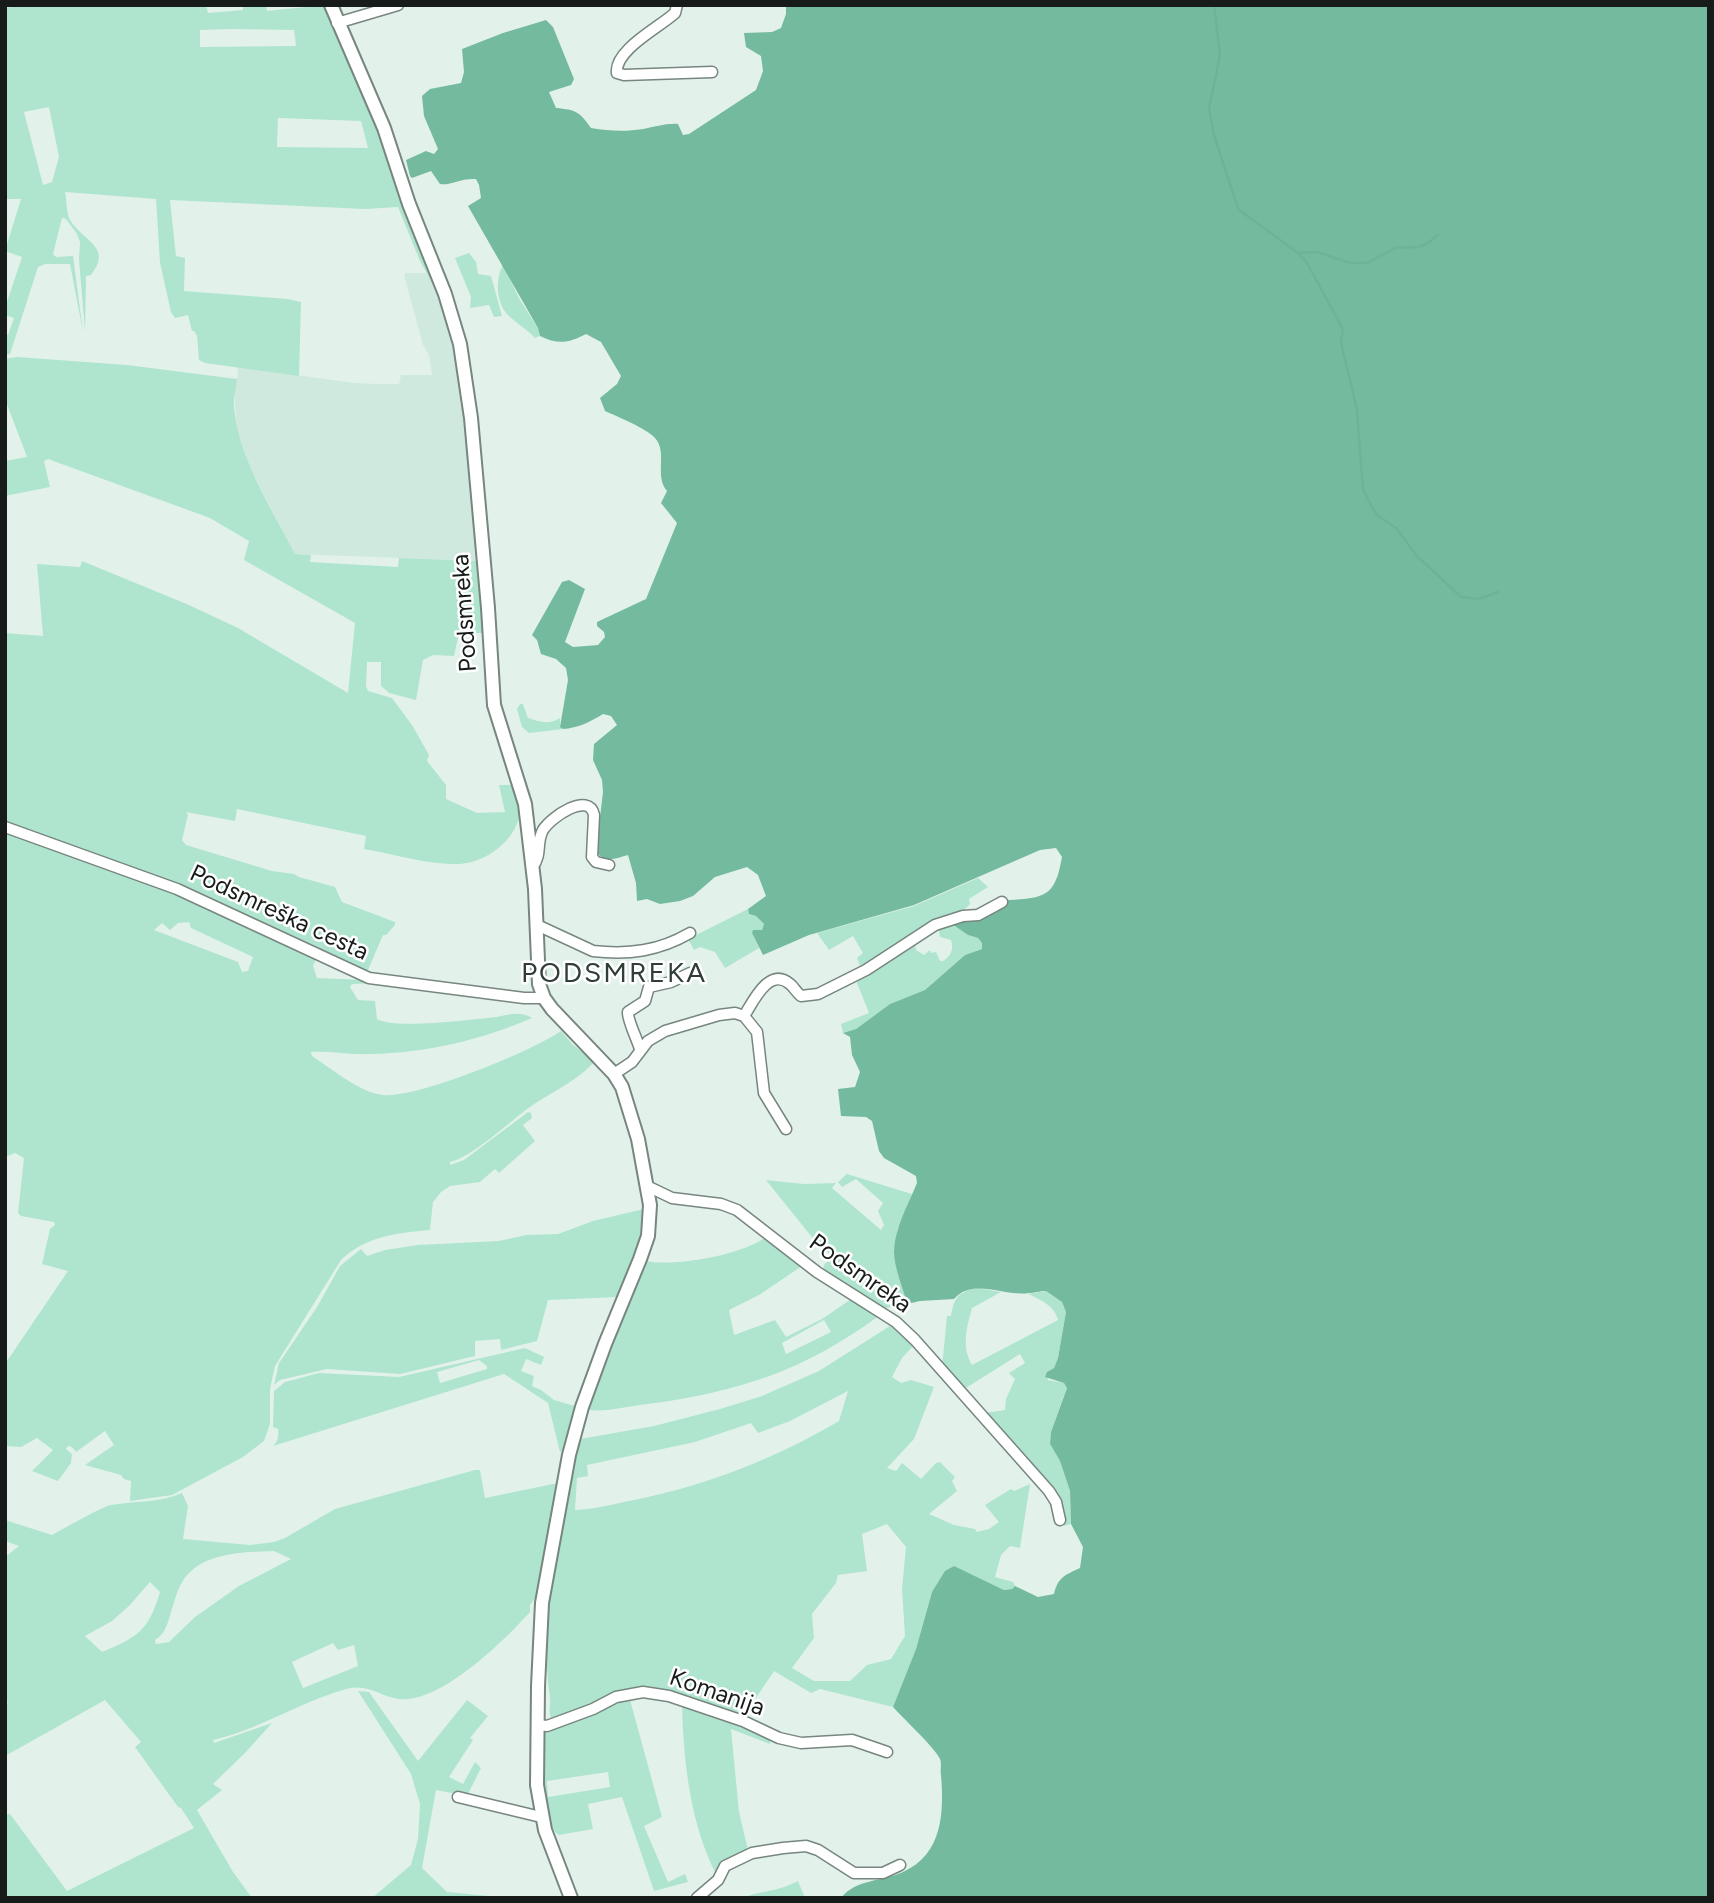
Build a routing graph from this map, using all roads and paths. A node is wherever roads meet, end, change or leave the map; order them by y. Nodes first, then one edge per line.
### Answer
1 (331, 5) edge
2 (398, 5) edge
3 (677, 5) edge
4 (337, 23) junction
5 (712, 72) dead end
6 (5, 827) edge
7 (610, 865) dead end
8 (533, 866) junction
9 (1002, 902) dead end
10 (537, 925) junction
11 (690, 933) dead end
12 (690, 973) dead end
13 (544, 998) junction
14 (744, 1016) junction
15 (640, 1049) junction
16 (614, 1074) junction
17 (786, 1129) dead end
18 (647, 1186) junction
19 (1060, 1520) dead end
20 (537, 1725) junction
21 (887, 1752) dead end
22 (458, 1797) dead end
23 (541, 1817) junction
24 (900, 1865) dead end
25 (571, 1898) edge
26 (697, 1898) edge

1 - 4 street, Podsmreka
2 - 4 street
3 - 5 street
4 - 8 street, Podsmreka
6 - 13 street, Podsmreška cesta
7 - 8 street
8 - 10 street, Podsmreka
9 - 14 street
10 - 11 street
10 - 13 street, Podsmreka
12 - 15 street
13 - 16 street
14 - 15 street
14 - 17 street
15 - 16 street
16 - 18 street
18 - 19 street, Podsmreka
18 - 20 street
20 - 21 street, Komanija
20 - 23 street
22 - 23 street
23 - 25 street
24 - 26 street

